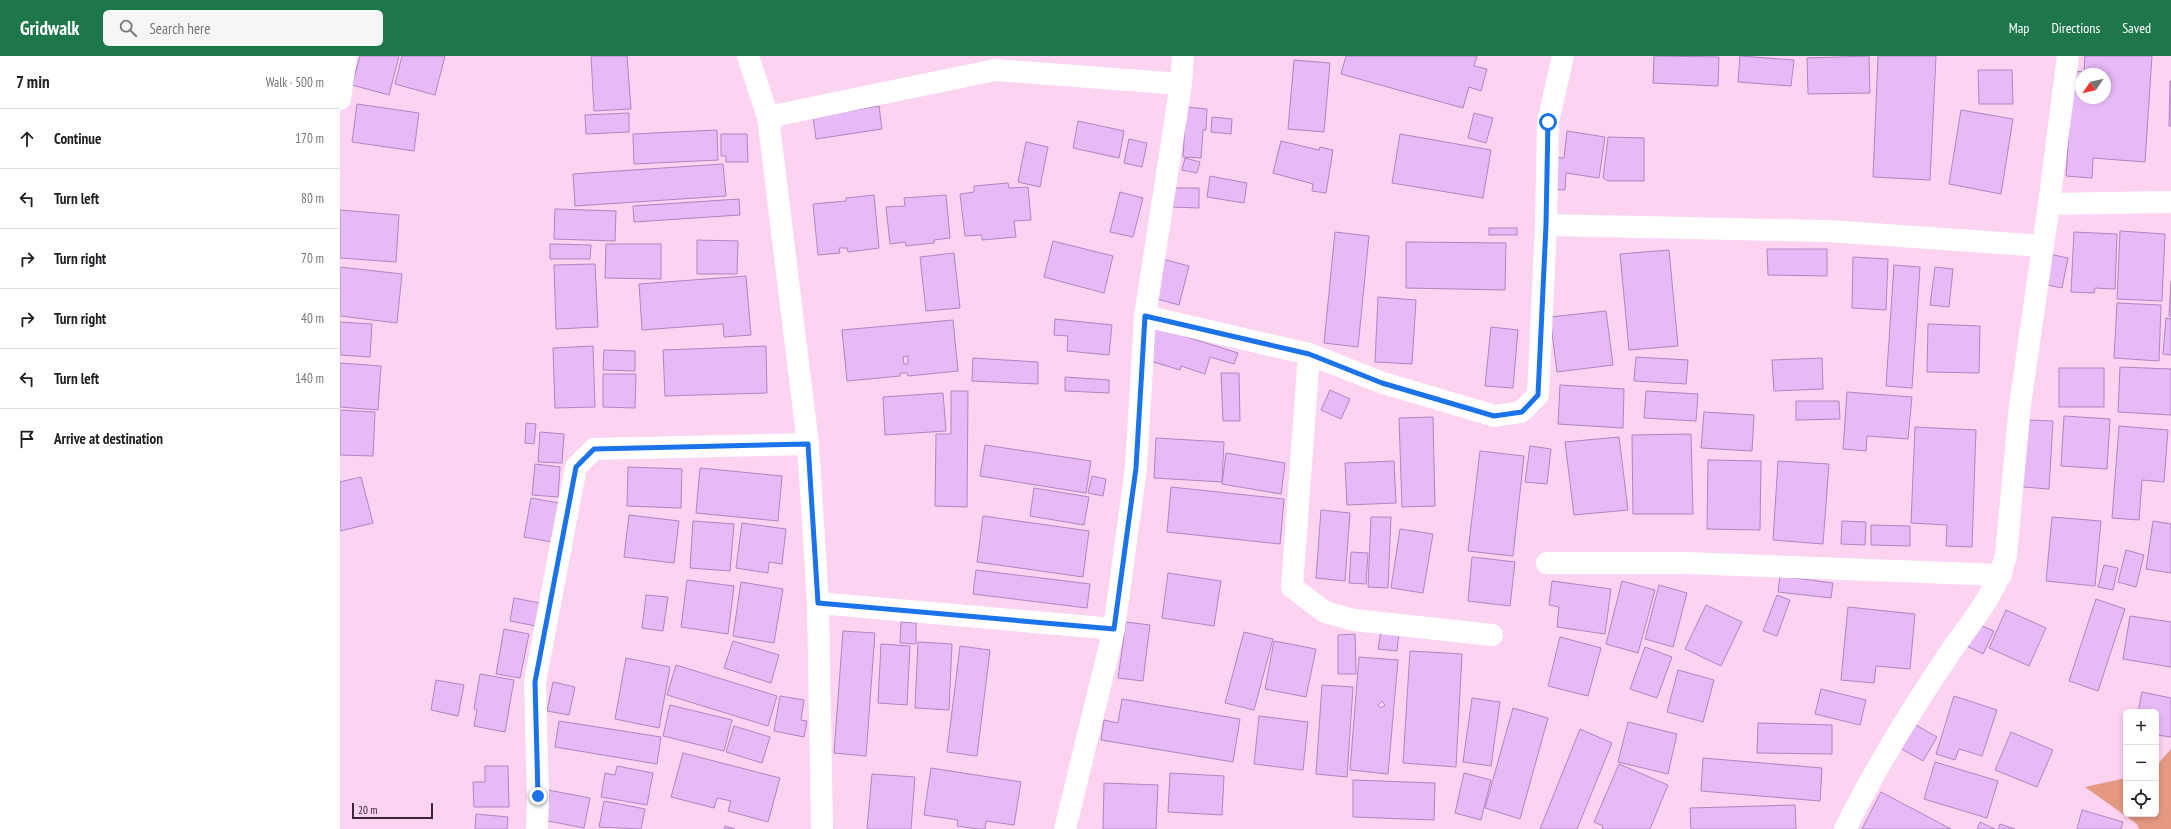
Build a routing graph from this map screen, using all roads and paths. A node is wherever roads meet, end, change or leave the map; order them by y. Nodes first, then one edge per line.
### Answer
1 (346, 56) edge
2 (748, 56) edge
3 (1183, 56) edge
4 (1563, 56) edge
5 (2068, 56) edge
6 (1181, 84) junction
7 (340, 99) edge
8 (768, 117) junction
9 (2171, 202) edge
10 (2049, 204) junction
11 (1546, 225) junction
12 (2043, 246) junction
13 (1145, 316) junction
14 (1309, 354) junction
15 (808, 444) junction
16 (1547, 563) dead end
17 (2001, 575) junction
18 (818, 603) junction
19 (1114, 629) junction
20 (1492, 635) dead end
21 (537, 829) edge
22 (822, 829) edge
23 (1065, 829) edge
24 (1845, 829) edge

1 - 7 street
2 - 8 street
3 - 6 street
4 - 11 street
5 - 10 street
6 - 8 street
6 - 13 street
8 - 15 street
9 - 10 street
10 - 12 street
11 - 12 street
11 - 14 street
12 - 17 street
13 - 14 street
13 - 19 street
14 - 20 street
15 - 18 street
15 - 21 street
16 - 17 street
17 - 24 street
18 - 19 street
18 - 22 street
19 - 23 street

